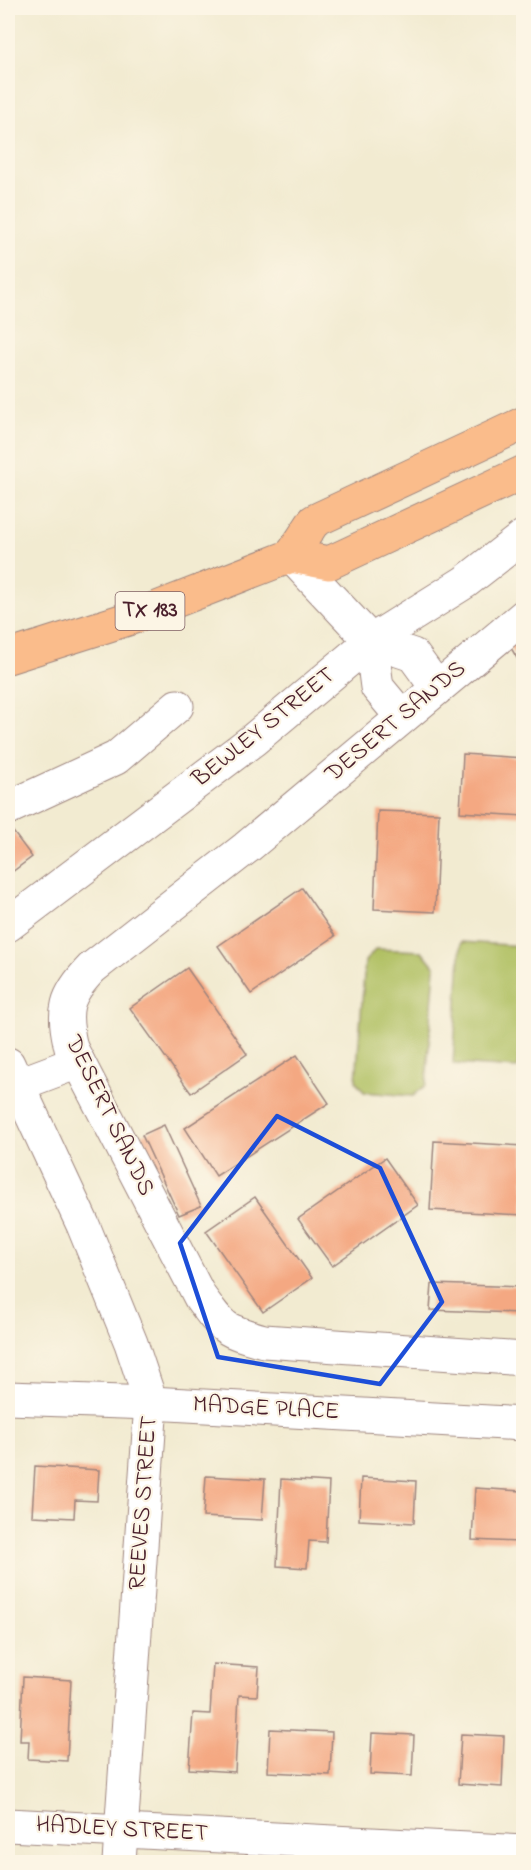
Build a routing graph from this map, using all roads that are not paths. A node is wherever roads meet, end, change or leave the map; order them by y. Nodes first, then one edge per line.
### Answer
1 (524, 423) edge
2 (524, 472) edge
3 (524, 536) edge
4 (291, 556) junction
5 (524, 616) edge
6 (371, 641) junction
7 (8, 657) edge
8 (437, 688) junction
9 (177, 706) dead end
10 (402, 717) junction
11 (8, 808) edge
12 (8, 925) edge
13 (78, 1062) junction
14 (12, 1075) edge
15 (524, 1359) edge
16 (8, 1398) edge
17 (151, 1403) junction
18 (524, 1424) edge
19 (8, 1825) edge
20 (121, 1830) junction
21 (524, 1852) edge
22 (119, 1863) edge

1 - 4 main road
2 - 4 main road
3 - 6 street, BEWLEY STREET
4 - 6 street
4 - 7 main road, TX 183
5 - 8 street, DESERT SANDS
6 - 8 street
6 - 10 street
6 - 12 street, BEWLEY STREET
8 - 10 street, DESERT SANDS
9 - 11 street
10 - 13 street, DESERT SANDS
13 - 14 street
13 - 15 street, DESERT SANDS
14 - 17 street, REEVES STREET
16 - 17 street, MADGE PLACE
17 - 18 street, MADGE PLACE
17 - 20 street, REEVES STREET
19 - 20 street, HADLEY STREET
20 - 21 street, HADLEY STREET
20 - 22 street, REEVES STREET

